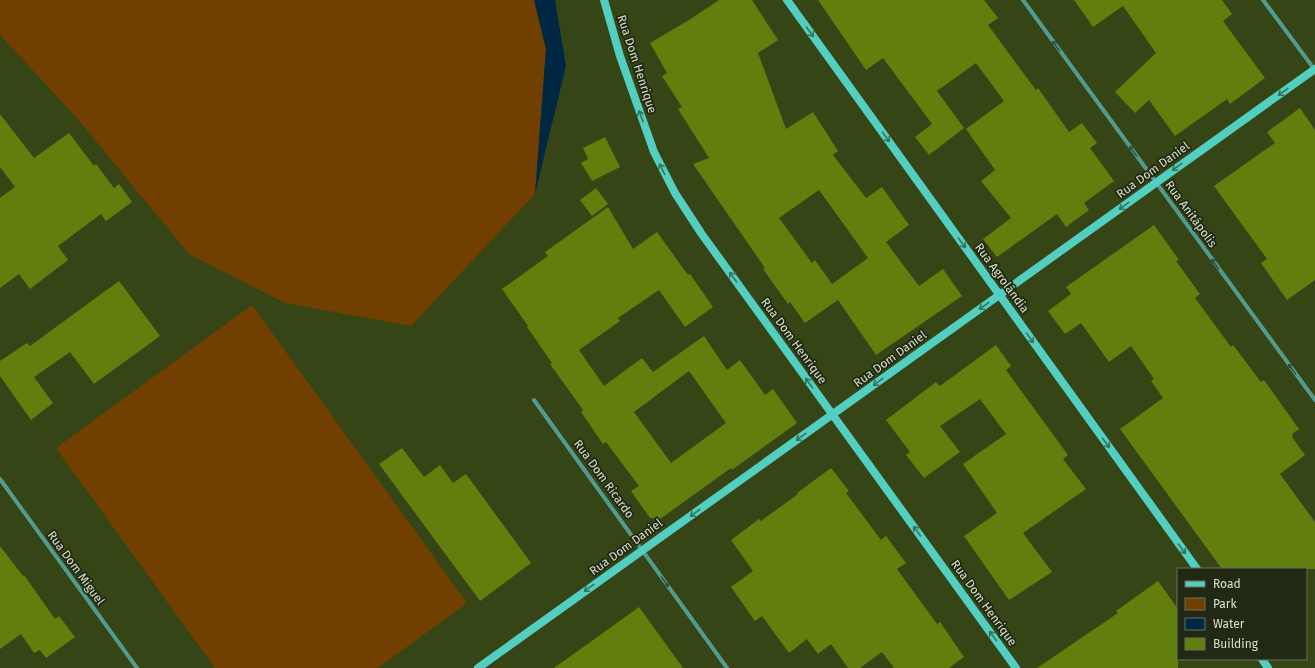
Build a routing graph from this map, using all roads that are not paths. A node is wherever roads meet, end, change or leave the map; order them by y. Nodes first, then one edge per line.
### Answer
1 (604, 0) edge
2 (787, 0) edge
3 (1023, 0) edge
4 (1263, 0) edge
5 (1315, 70) edge
6 (1155, 183) junction
7 (999, 295) junction
8 (534, 400) dead end
9 (1315, 400) edge
10 (832, 414) junction
11 (0, 479) edge
12 (642, 550) junction
13 (1196, 568) edge
14 (137, 668) edge
15 (478, 668) edge
16 (727, 668) edge
17 (1016, 668) edge

10 -> 1 street, Rua Dom Henrique
2 -> 7 street, Rua Agrolândia
6 -> 3 street, Rua Anitápolis
4 - 5 street
5 -> 6 street, Rua Dom Daniel
6 -> 7 street, Rua Dom Daniel
9 -> 6 street, Rua Anitápolis
7 -> 10 street, Rua Dom Daniel
7 -> 13 street, Rua Agrolândia
8 - 12 street, Rua Dom Ricardo
10 -> 12 street, Rua Dom Daniel
17 -> 10 street, Rua Dom Henrique
11 - 14 street, Rua Dom Miguel
12 -> 15 street, Rua Dom Daniel
12 -> 16 street, Rua Dom Ricardo

